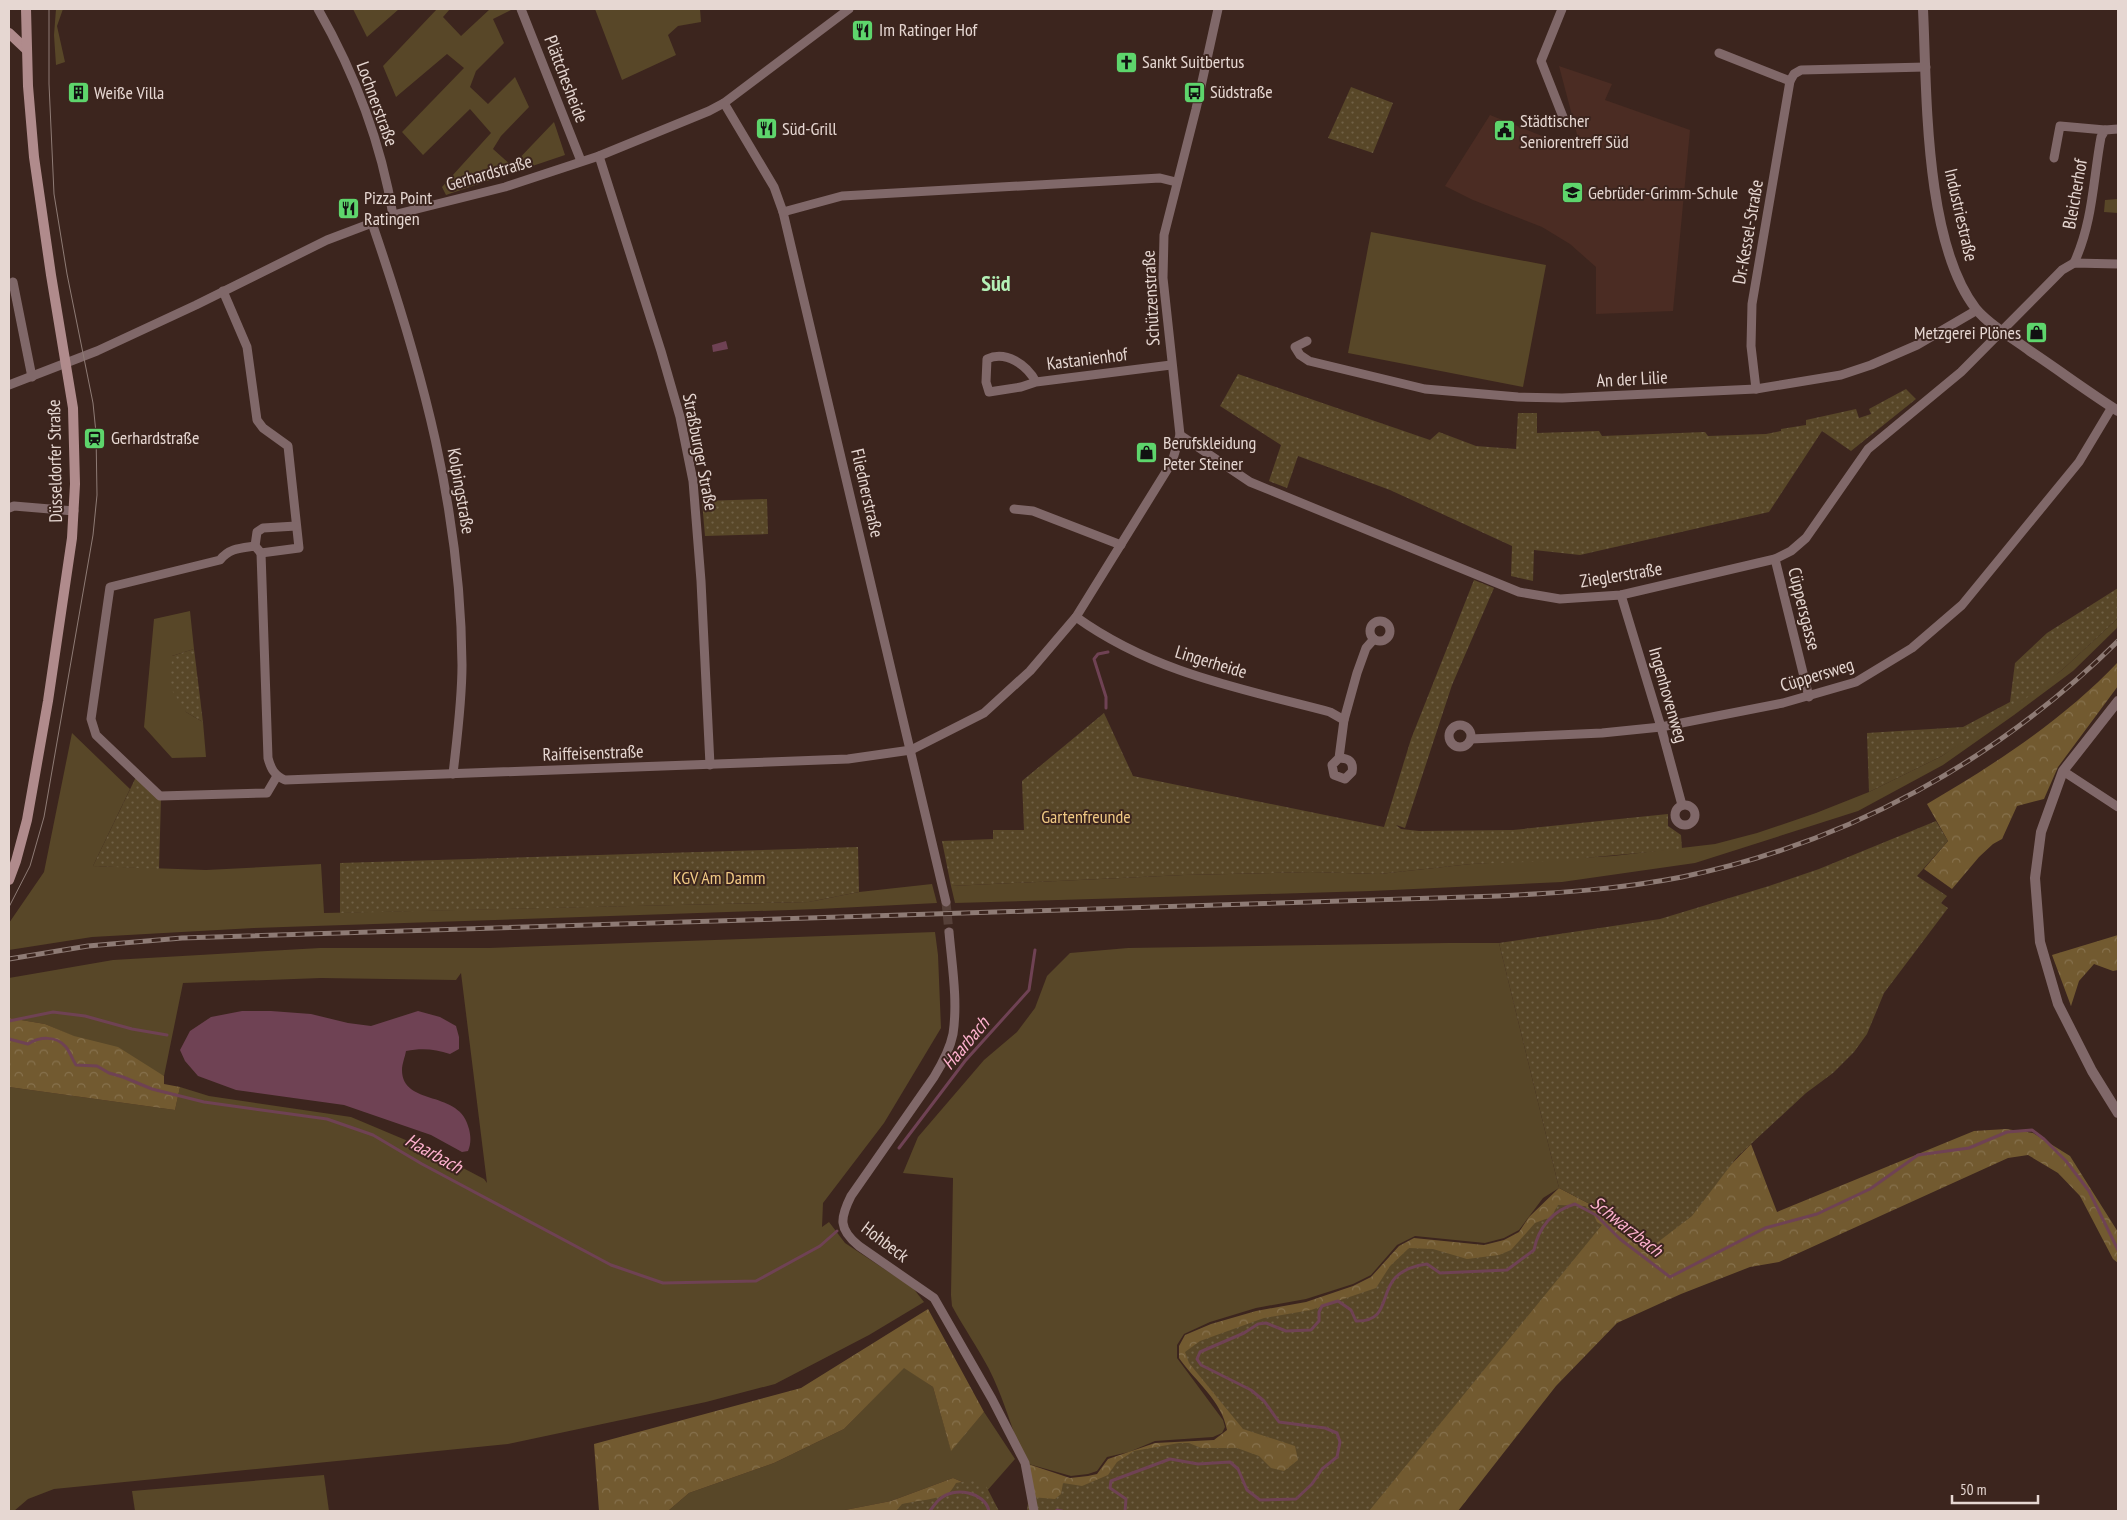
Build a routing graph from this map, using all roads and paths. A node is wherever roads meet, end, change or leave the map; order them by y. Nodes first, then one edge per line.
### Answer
1 (26, 9) edge
2 (318, 9) edge
3 (521, 9) edge
4 (849, 9) edge
5 (1218, 9) edge
6 (1562, 9) edge
7 (1923, 9) edge
8 (9, 32) edge
9 (27, 50) junction
10 (1719, 53) dead end
11 (1926, 67) junction
12 (1790, 81) junction
13 (724, 103) junction
14 (1563, 117) dead end
15 (2118, 129) edge
16 (2105, 130) junction
17 (599, 156) junction
18 (2054, 158) dead end
19 (581, 161) junction
20 (1176, 182) junction
21 (783, 212) junction
22 (393, 215) junction
23 (372, 223) junction
24 (2074, 263) junction
25 (2118, 264) edge
26 (13, 282) dead end
27 (223, 292) junction
28 (1977, 310) junction
29 (2002, 331) junction
30 (1307, 341) dead end
31 (66, 363) junction
32 (1171, 365) junction
33 (32, 377) junction
34 (1036, 382) junction
35 (9, 386) edge
36 (1756, 390) junction
37 (2115, 409) edge
38 (1180, 435) junction
39 (9, 508) edge
40 (1014, 509) dead end
41 (74, 512) junction
42 (296, 526) junction
43 (1121, 545) junction
44 (258, 550) junction
45 (1775, 559) junction
46 (1621, 595) junction
47 (1076, 617) junction
48 (1374, 639) dead end
49 (1810, 697) junction
50 (2118, 701) edge
51 (1344, 720) junction
52 (1661, 728) junction
53 (1471, 739) dead end
54 (911, 750) junction
55 (1339, 758) dead end
56 (710, 765) junction
57 (2063, 771) junction
58 (453, 774) junction
59 (277, 776) junction
60 (1682, 805) dead end
61 (2118, 807) edge
62 (9, 880) edge
63 (946, 902) tunnel mouth
64 (949, 932) tunnel mouth
65 (2118, 1113) edge
66 (1034, 1511) edge

1 - 9 main road, Düsseldorfer Straße
2 - 22 street, Lochnerstraße
3 - 19 street, Plättchesheide
4 - 13 street, Gerhardstraße
5 - 20 street, Schützenstraße
6 - 14 street
7 - 11 street, Industriestraße
8 - 9 main road
9 - 31 main road, Düsseldorfer Straße
10 - 12 street
11 - 12 street
11 - 28 street, Industriestraße
12 - 36 street, Dr.-Kessel-Straße
13 - 17 street, Gerhardstraße
13 - 21 street, Fliednerstraße
15 - 16 street, Bleicherhof
16 - 18 street, Bleicherhof
16 - 24 street, Bleicherhof
17 - 19 street, Gerhardstraße
17 - 56 street, Straßburger Straße
19 - 22 street, Gerhardstraße
20 - 21 street
20 - 32 street, Schützenstraße
21 - 54 street, Fliednerstraße
22 - 23 street, Gerhardstraße
23 - 27 street, Gerhardstraße
23 - 58 street, Kolpingstraße
24 - 25 street
24 - 29 street, Zieglerstraße
26 - 33 street
27 - 31 street, Gerhardstraße
27 - 42 street
28 - 29 street, Industriestraße
28 - 36 street, An der Lilie
29 - 37 street, Industriestraße
29 - 45 street, Zieglerstraße
30 - 36 street, An der Lilie
31 - 33 street, Gerhardstraße
31 - 41 main road, Düsseldorfer Straße
32 - 34 street, Kastanienhof
32 - 38 street, Schützenstraße
33 - 35 street, Gerhardstraße
34 - 34 street, Kastanienhof
37 - 49 street, Cüppersweg
38 - 43 street, Schützenstraße
38 - 46 street, Zieglerstraße
39 - 41 street
40 - 43 street
41 - 62 main road, Düsseldorfer Straße
42 - 44 street
42 - 44 street
43 - 47 street, Schützenstraße
44 - 59 street
44 - 59 street
45 - 46 street, Zieglerstraße
45 - 49 street, Cüppersgasse
46 - 52 street, Ingenhovenweg
47 - 51 street, Lingerheide
47 - 54 street, Schützenstraße
48 - 51 street
49 - 52 street, Cüppersweg
50 - 57 street
51 - 55 street
52 - 53 street, Cüppersweg
52 - 60 street, Ingenhovenweg
54 - 56 street, Raiffeisenstraße
54 - 63 street, Fliednerstraße
56 - 58 street, Raiffeisenstraße
57 - 61 street
57 - 65 street
58 - 59 street, Raiffeisenstraße
64 - 66 street, Hohbeck

